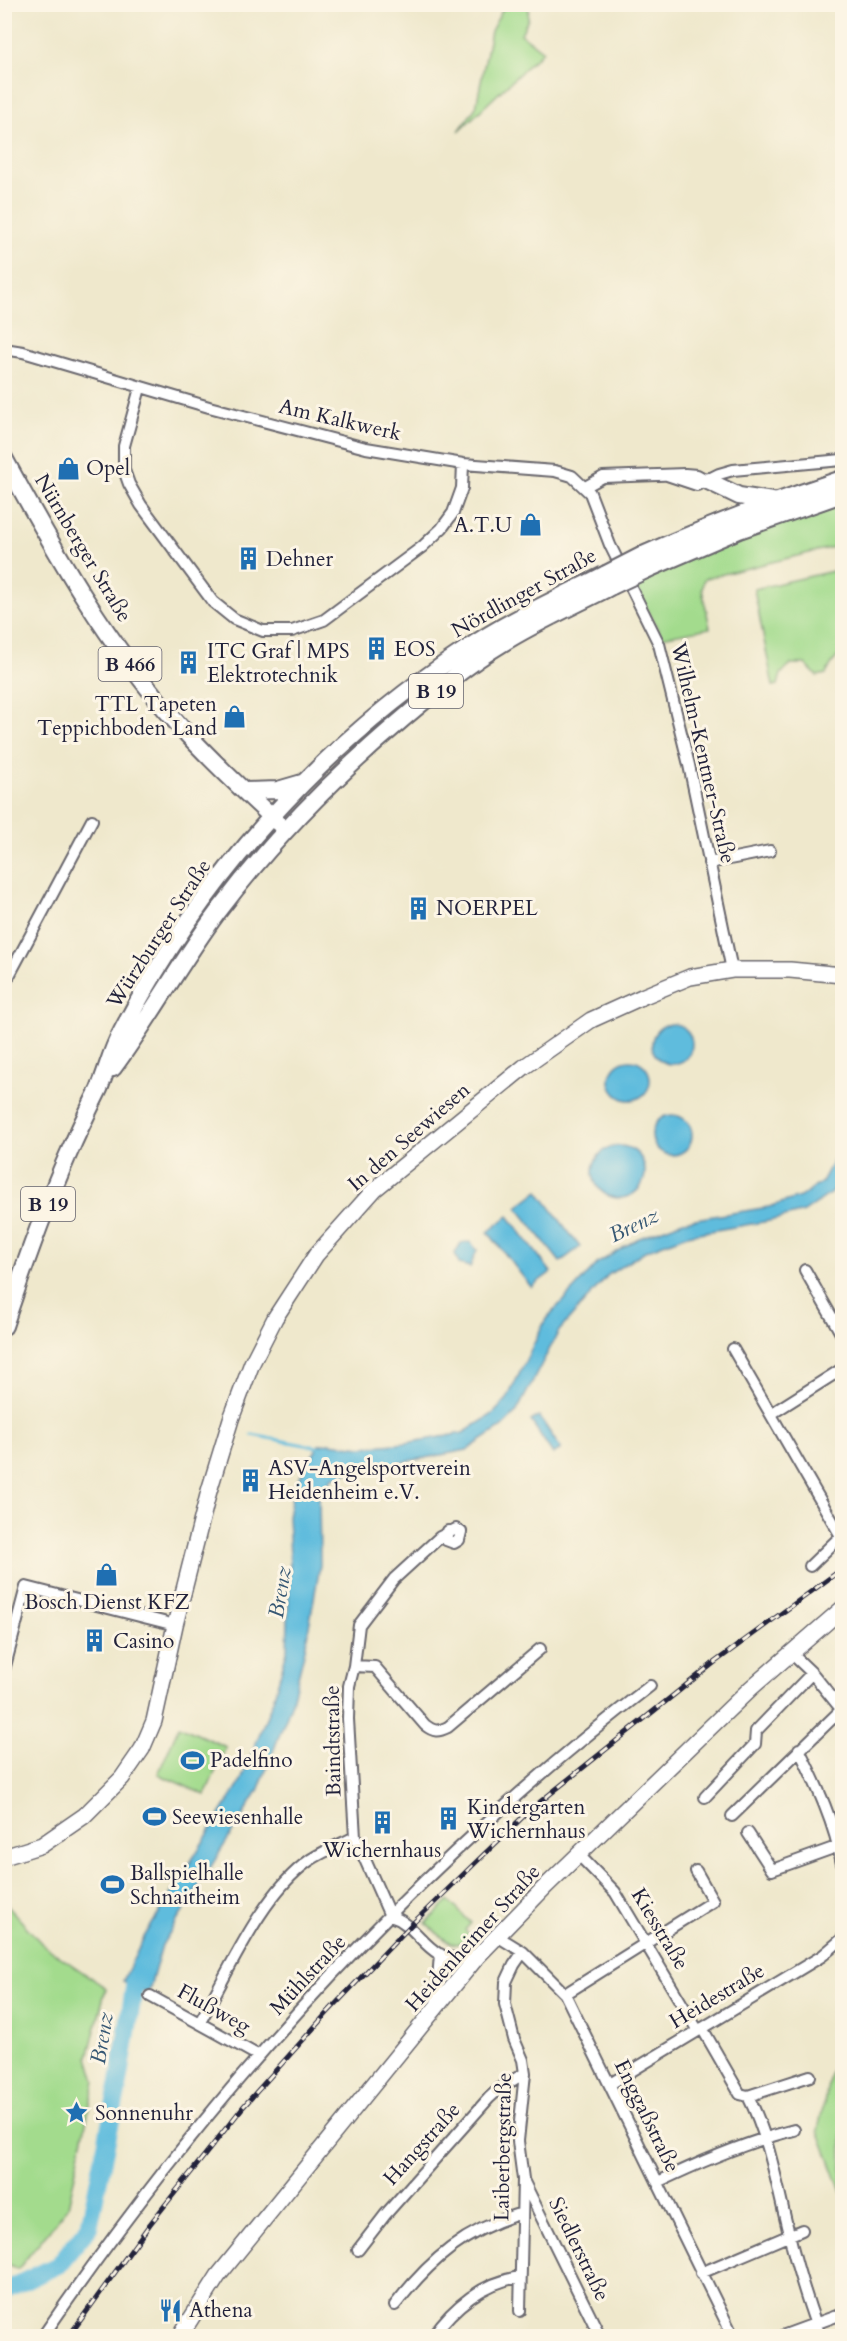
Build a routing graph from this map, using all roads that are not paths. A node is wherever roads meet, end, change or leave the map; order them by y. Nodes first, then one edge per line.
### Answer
1 (4, 349) edge
2 (140, 387) junction
3 (4, 458) edge
4 (843, 460) edge
5 (463, 464) junction
6 (843, 479) edge
7 (708, 481) junction
8 (585, 487) junction
9 (843, 494) edge
10 (776, 501) junction
11 (646, 562) junction
12 (609, 580) junction
13 (303, 783) junction
14 (244, 791) junction
15 (272, 817) junction
16 (92, 820) dead end
17 (286, 830) junction
18 (770, 850) dead end
19 (709, 863) junction
20 (732, 970) junction
21 (843, 975) edge
22 (4, 985) edge
23 (100, 1085) junction
24 (805, 1270) dead end
25 (4, 1326) edge
26 (843, 1335) edge
27 (733, 1349) dead end
28 (843, 1369) edge
29 (771, 1414) junction
30 (448, 1532) dead end
31 (842, 1536) edge
32 (810, 1566) dead end
33 (843, 1609) edge
34 (175, 1625) junction
35 (540, 1649) dead end
36 (791, 1653) junction
37 (354, 1666) junction
38 (4, 1670) edge
39 (812, 1673) junction
40 (650, 1686) dead end
41 (842, 1710) edge
42 (799, 1749) junction
43 (705, 1797) dead end
44 (732, 1816) dead end
45 (748, 1833) dead end
46 (355, 1837) junction
47 (840, 1846) junction
48 (579, 1856) junction
49 (4, 1857) edge
50 (843, 1864) edge
51 (696, 1871) dead end
52 (390, 1916) junction
53 (497, 1936) junction
54 (843, 1939) edge
55 (648, 1944) junction
56 (523, 1952) junction
57 (440, 1954) junction
58 (477, 1957) junction
59 (565, 1994) junction
60 (150, 1996) dead end
61 (436, 2006) junction
62 (200, 2022) junction
63 (700, 2029) junction
64 (259, 2056) junction
65 (525, 2073) junction
66 (810, 2076) dead end
67 (610, 2084) junction
68 (748, 2096) junction
69 (794, 2130) dead end
70 (766, 2137) junction
71 (523, 2179) junction
72 (658, 2182) junction
73 (522, 2212) junction
74 (802, 2230) dead end
75 (789, 2236) junction
76 (358, 2250) dead end
77 (700, 2273) junction
78 (520, 2277) junction
79 (395, 2305) dead end
80 (520, 2311) dead end
81 (843, 2314) edge
82 (815, 2323) junction
83 (43, 2337) edge
84 (180, 2337) edge
85 (433, 2337) edge
86 (600, 2337) edge
87 (732, 2337) edge
88 (782, 2337) edge
89 (820, 2337) edge

1 - 2 street, Am Kalkwerk
2 - 5 street, Am Kalkwerk
2 - 5 street
3 - 14 main road, Nürnberger Straße / B 466
4 - 7 street
5 - 8 street, Am Kalkwerk
6 - 10 main road, Nördlinger Straße / B 19
7 - 8 street
7 - 10 main road
8 - 19 street, Wilhelm-Kentner-Straße
9 - 11 main road, Nördlinger Straße / B 19
10 - 11 main road, Nördlinger Straße / B 19
11 - 12 main road, Nördlinger Straße / B 19, bridge
12 - 13 main road, Nördlinger Straße / B 19
12 - 17 main road, Nördlinger Straße / B 19
13 - 14 main road, B 19
13 - 15 main road, Nördlinger Straße / B 19
14 - 15 main road, Nürnberger Straße / B 466
15 - 17 main road, B 466
15 - 23 main road, Würzburger Straße / B 19
16 - 22 street
17 - 23 main road, Würzburger Straße / B 19
18 - 19 street
19 - 20 street, Wilhelm-Kentner-Straße
20 - 21 street, In den Seewiesen
20 - 34 street, In den Seewiesen
23 - 25 main road, Würzburger Straße / B 19
24 - 26 street
27 - 29 street
28 - 29 street
29 - 31 street
30 - 37 street, Baindtstraße
31 - 32 street
33 - 36 street, Heidenheimer Straße
34 - 38 street
34 - 49 street, In den Seewiesen
35 - 37 street
36 - 39 street
36 - 48 street, Heidenheimer Straße
37 - 46 street, Baindtstraße
39 - 41 street
39 - 43 street
40 - 52 street, Mühlstraße
41 - 42 street
42 - 44 street
42 - 47 street
45 - 47 street
46 - 52 street, Baindtstraße
46 - 62 street
47 - 50 street
48 - 53 street, Heidenheimer Straße
48 - 55 street, Kiesstraße
51 - 55 street
52 - 57 street
52 - 64 street, Mühlstraße
53 - 56 street, Enggaßstraße
53 - 58 street, Heidenheimer Straße
54 - 63 street, Heidestraße
55 - 59 street
55 - 63 street, Kiesstraße
56 - 59 street, Enggaßstraße
56 - 65 street, Laiberbergstraße
57 - 58 street
57 - 61 street
58 - 61 street, Heidenheimer Straße
59 - 67 street, Enggaßstraße
60 - 62 street, Flußweg
61 - 84 street, Heidenheimer Straße
62 - 64 street, Flußweg
63 - 67 street, Heidestraße
63 - 68 street, Kiesstraße
64 - 83 street, Mühlstraße
65 - 71 street, Laiberbergstraße
65 - 76 street, Hangstraße
66 - 68 street
67 - 72 street, Enggaßstraße
68 - 70 street, Kiesstraße
69 - 70 street
70 - 72 street
70 - 75 street, Kiesstraße
71 - 73 street, Laiberbergstraße
71 - 86 street, Siedlerstraße
72 - 77 street, Enggaßstraße
73 - 78 street, Laiberbergstraße
73 - 79 street
74 - 75 street
75 - 77 street
75 - 82 street, Kiesstraße
77 - 87 street, Enggaßstraße
78 - 80 street, Laiberbergstraße
78 - 85 street
81 - 82 street
82 - 88 street
82 - 89 street, Kiesstraße

